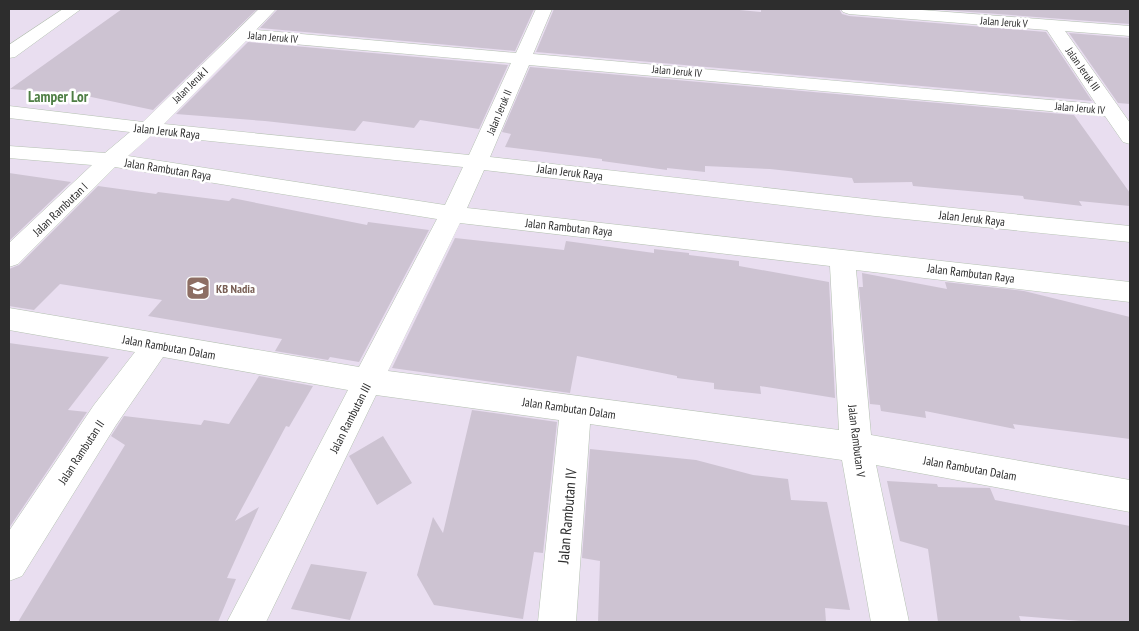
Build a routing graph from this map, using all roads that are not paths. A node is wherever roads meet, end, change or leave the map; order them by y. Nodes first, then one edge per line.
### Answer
1 (73, 9) edge
2 (268, 9) edge
3 (544, 9) edge
4 (849, 9) edge
5 (949, 13) edge
6 (1052, 25) junction
7 (1130, 31) edge
8 (241, 34) junction
9 (9, 52) edge
10 (522, 57) junction
11 (1113, 110) junction
12 (9, 112) edge
13 (147, 129) junction
14 (1130, 138) edge
15 (9, 152) edge
16 (110, 160) junction
17 (477, 162) junction
18 (452, 214) junction
19 (1130, 234) edge
20 (9, 258) edge
21 (842, 258) junction
22 (1130, 292) edge
23 (9, 319) edge
24 (156, 345) junction
25 (369, 381) junction
26 (576, 409) junction
27 (856, 448) junction
28 (1130, 496) edge
29 (9, 563) edge
30 (246, 622) edge
31 (557, 622) edge
32 (890, 622) edge

1 - 9 street
2 - 8 street, Jalan Jeruk I
3 - 10 street, Jalan Jeruk II
4 - 5 street, Jalan Jeruk V
5 - 6 street, Jalan Jeruk V
6 - 7 street, Jalan Jeruk V
6 - 11 street, Jalan Jeruk III
8 - 10 street, Jalan Jeruk IV
8 - 13 street, Jalan Jeruk I
10 - 11 street, Jalan Jeruk IV
10 - 17 street, Jalan Jeruk II
11 - 14 street, Jalan Jeruk III
12 - 13 street, Jalan Jeruk Raya
13 - 16 street, Jalan Jeruk I
13 - 17 street, Jalan Jeruk Raya
15 - 16 street, Jalan Rambutan Raya
16 - 18 street, Jalan Rambutan Raya
16 - 20 street, Jalan Rambutan I
17 - 18 street, Jalan Jeruk II
17 - 19 street, Jalan Jeruk Raya
18 - 21 street, Jalan Rambutan Raya
18 - 25 street, Jalan Rambutan III
21 - 22 street, Jalan Rambutan Raya
21 - 27 street, Jalan Rambutan V
23 - 24 street, Jalan Rambutan Dalam
24 - 25 street, Jalan Rambutan Dalam
24 - 29 street, Jalan Rambutan II
25 - 26 street, Jalan Rambutan Dalam
25 - 30 street, Jalan Rambutan III
26 - 27 street, Jalan Rambutan Dalam
26 - 31 street, Jalan Rambutan IV
27 - 28 street, Jalan Rambutan Dalam
27 - 32 street, Jalan Rambutan V

